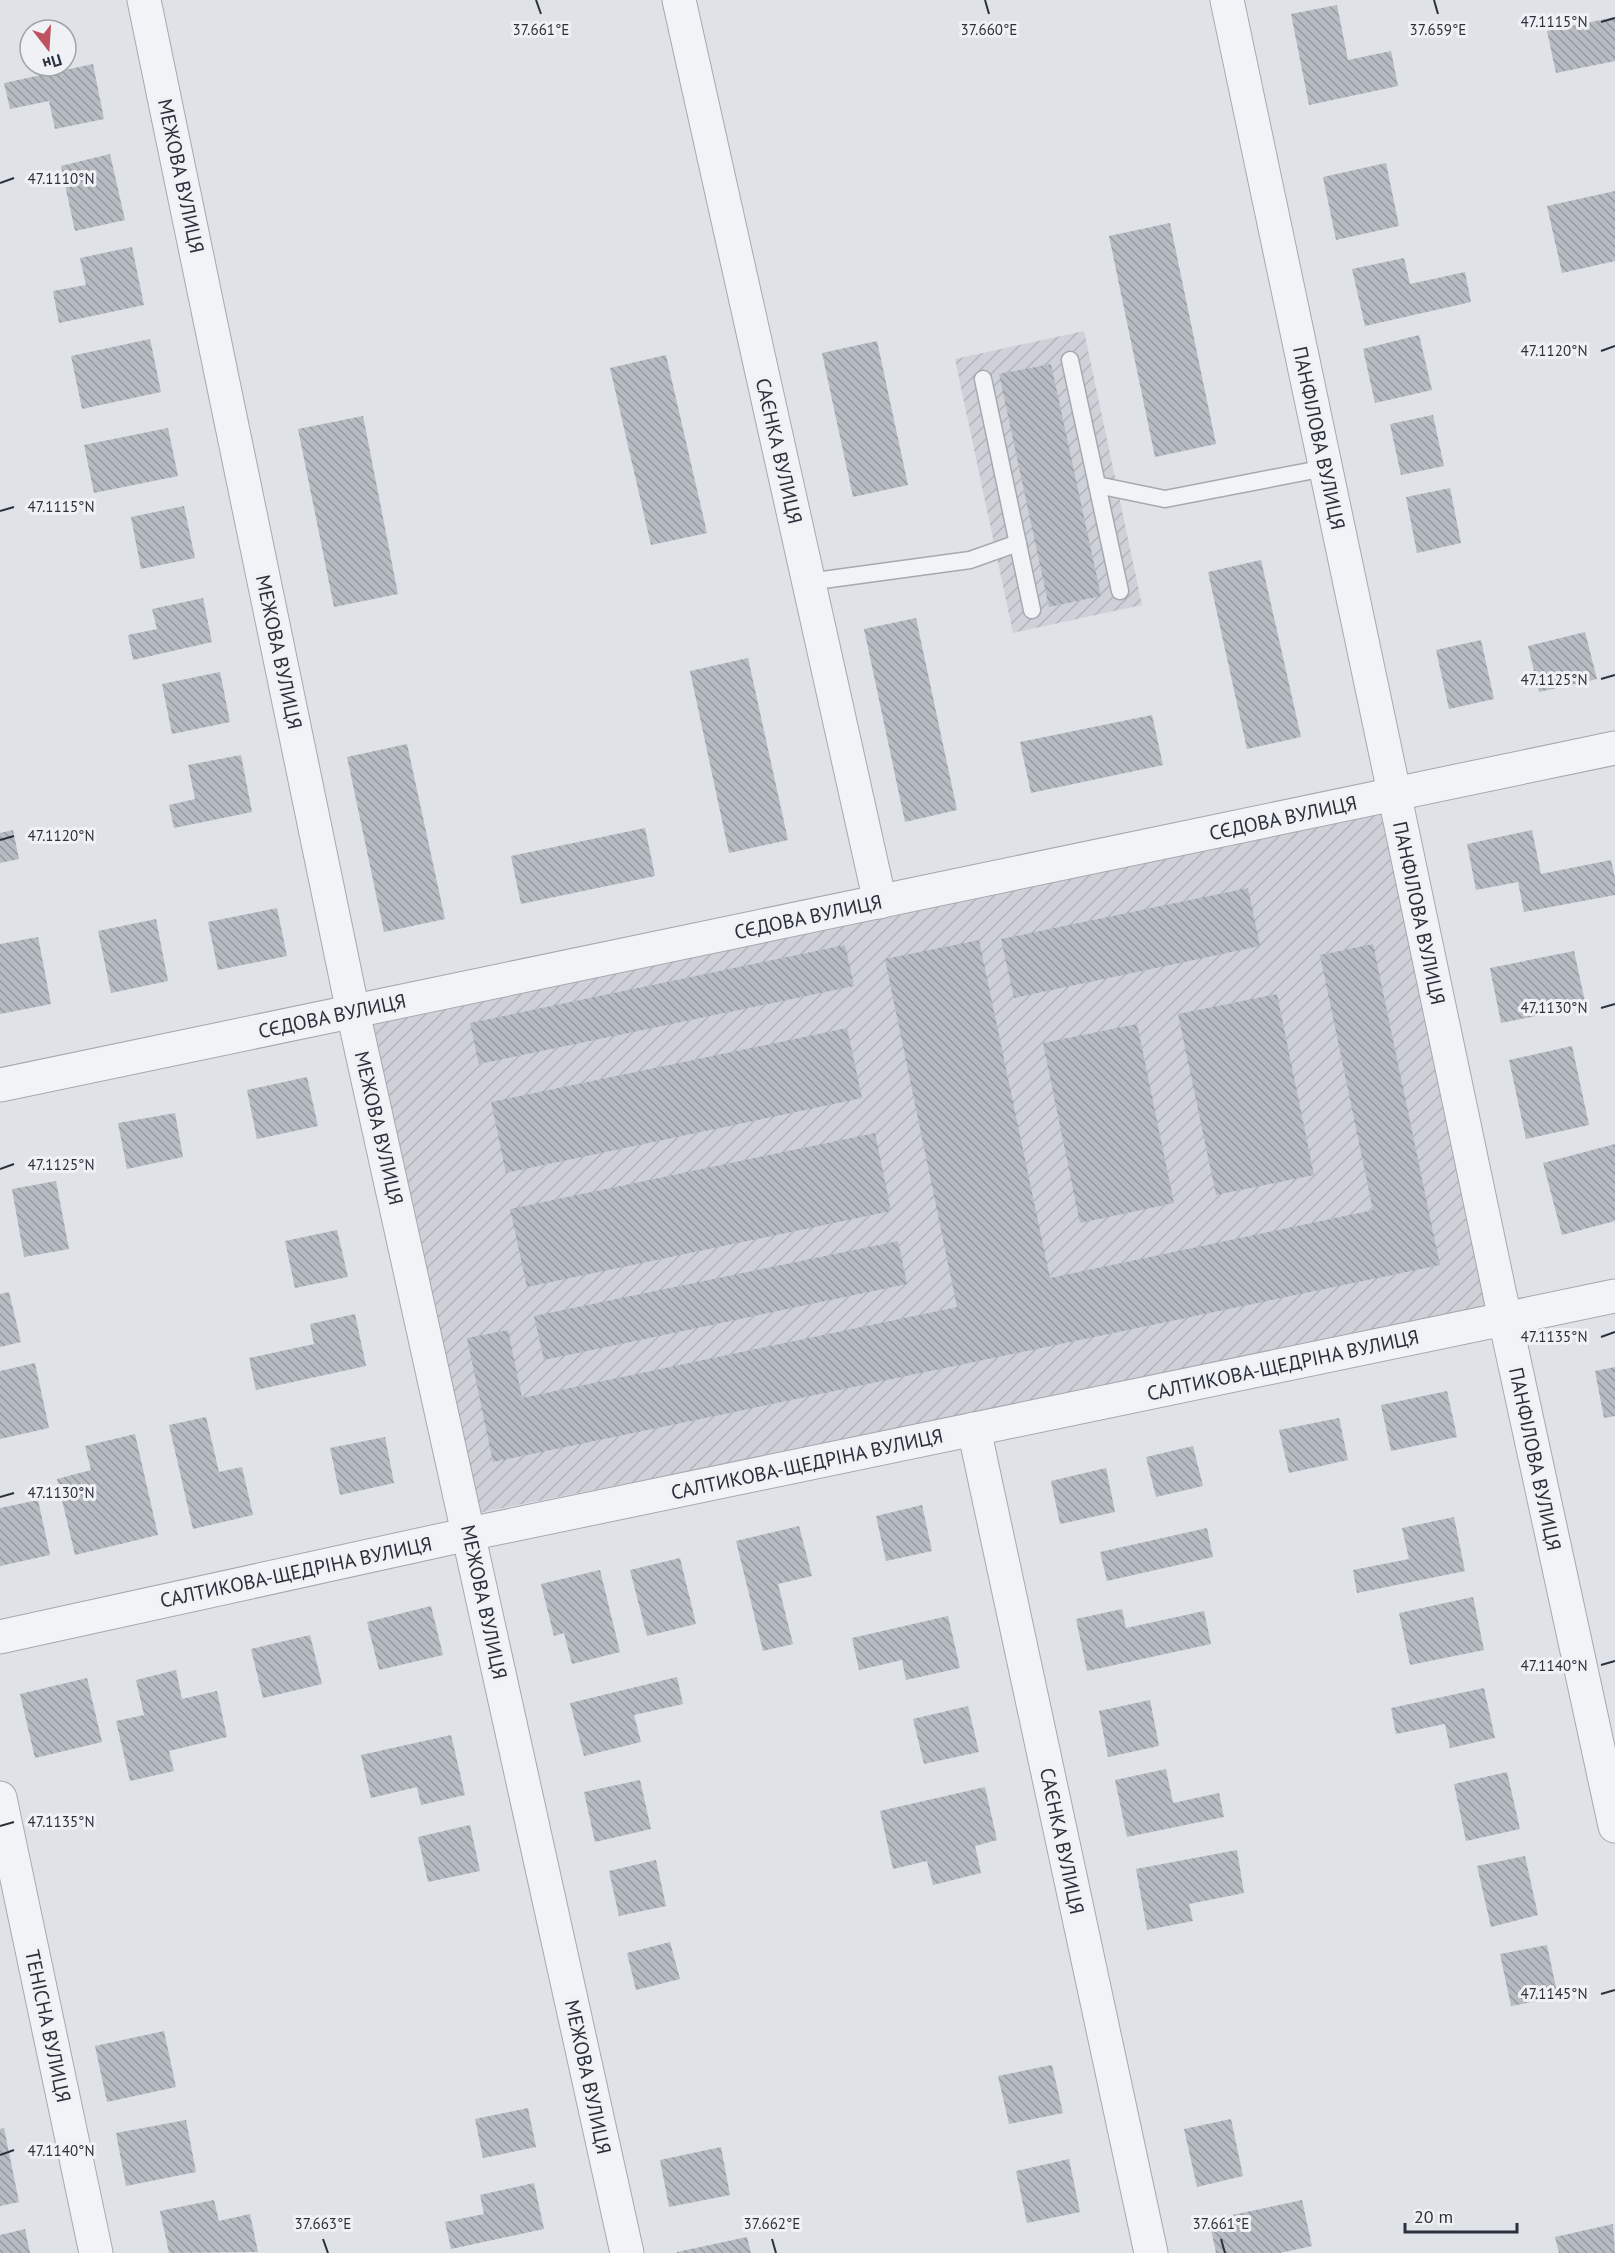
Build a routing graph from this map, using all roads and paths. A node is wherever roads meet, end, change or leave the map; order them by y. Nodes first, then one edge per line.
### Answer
1 (144, 0) edge
2 (679, 0) edge
3 (1227, 0) edge
4 (1070, 360) dead end
5 (983, 379) dead end
6 (1325, 468) junction
7 (1097, 485) junction
8 (1018, 543) junction
9 (808, 582) junction
10 (1120, 591) dead end
11 (1032, 610) dead end
12 (1615, 748) edge
13 (1394, 795) junction
14 (880, 902) junction
15 (353, 1012) junction
16 (0, 1085) edge
17 (1615, 1296) edge
18 (1505, 1319) junction
19 (974, 1429) junction
20 (469, 1534) junction
21 (0, 1637) edge
22 (0, 1798) edge
23 (1615, 1826) edge
24 (96, 2253) edge
25 (627, 2253) edge
26 (1151, 2253) edge

1 - 15 street, МЕЖОВА ВУЛИЦЯ
2 - 9 street, САЄНКА ВУЛИЦЯ
3 - 6 street, ПАНФІЛОВА ВУЛИЦЯ
4 - 7 lane
5 - 8 lane
6 - 7 lane
6 - 13 street, ПАНФІЛОВА ВУЛИЦЯ
7 - 10 lane
8 - 9 lane
8 - 11 lane
9 - 14 street, САЄНКА ВУЛИЦЯ
12 - 13 street, СЄДОВА ВУЛИЦЯ
13 - 14 street, СЄДОВА ВУЛИЦЯ
13 - 18 street, ПАНФІЛОВА ВУЛИЦЯ
14 - 15 street, СЄДОВА ВУЛИЦЯ
15 - 16 street, СЄДОВА ВУЛИЦЯ
15 - 20 street, МЕЖОВА ВУЛИЦЯ
17 - 18 street, САЛТИКОВА-ЩЕДРІНА ВУЛИЦЯ
18 - 19 street, САЛТИКОВА-ЩЕДРІНА ВУЛИЦЯ
18 - 23 street, ПАНФІЛОВА ВУЛИЦЯ
19 - 20 street, САЛТИКОВА-ЩЕДРІНА ВУЛИЦЯ
19 - 26 street, САЄНКА ВУЛИЦЯ
20 - 21 street, САЛТИКОВА-ЩЕДРІНА ВУЛИЦЯ
20 - 25 street, МЕЖОВА ВУЛИЦЯ
22 - 24 street, ТЕНІСНА ВУЛИЦЯ

